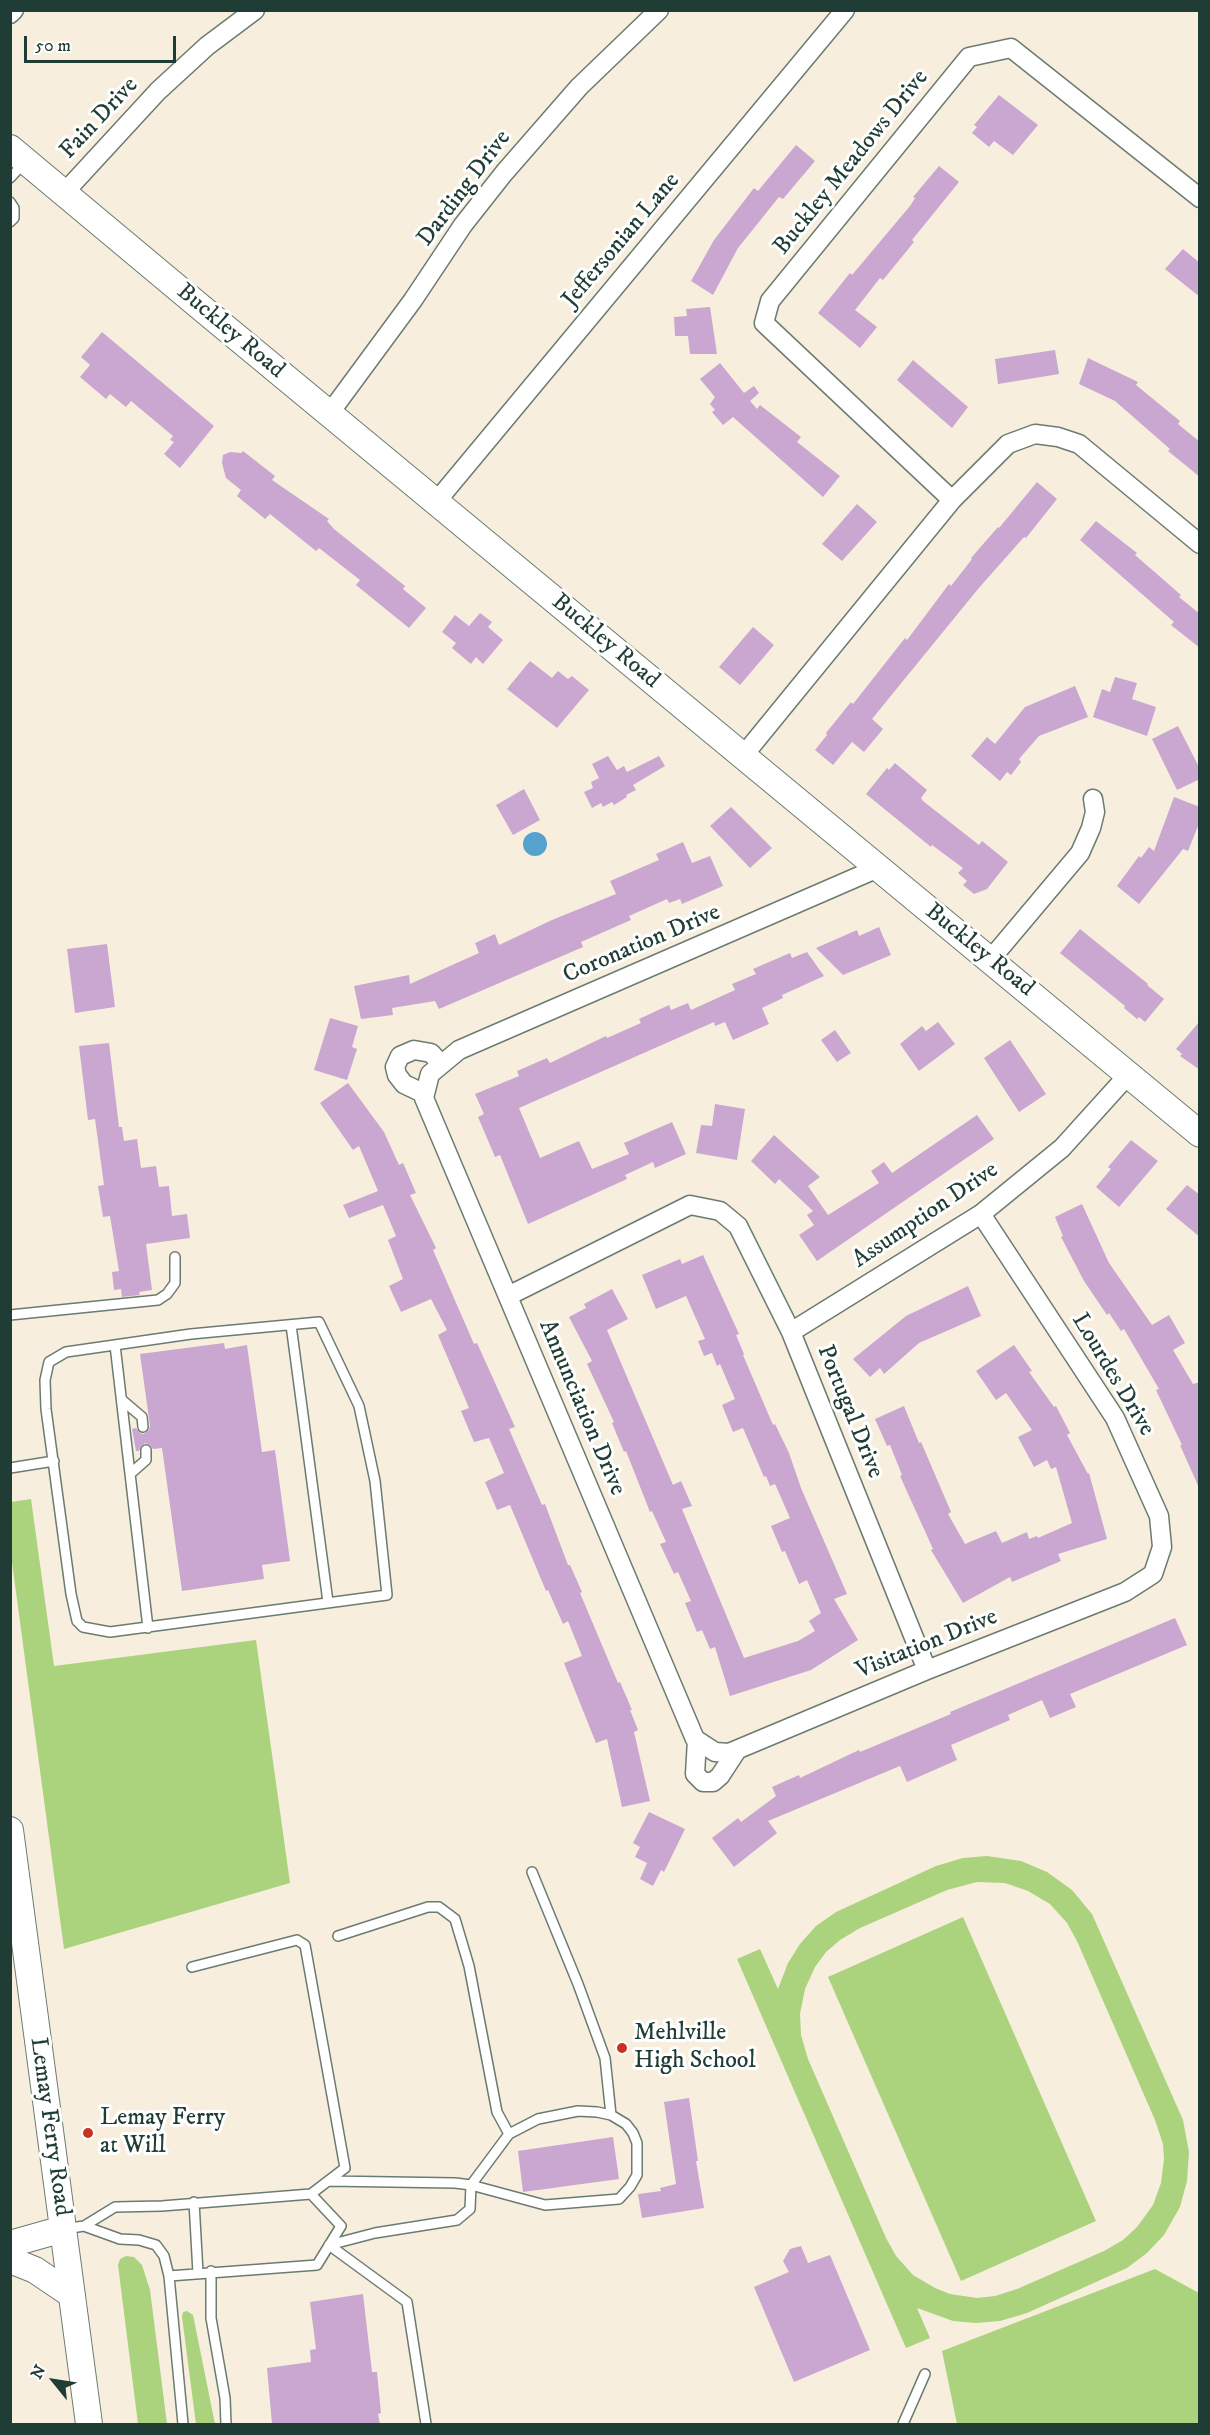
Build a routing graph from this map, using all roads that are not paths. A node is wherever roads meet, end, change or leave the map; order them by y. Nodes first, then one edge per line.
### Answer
1 (14, 10) edge
2 (255, 10) edge
3 (660, 10) edge
4 (845, 10) edge
5 (10, 14) edge
6 (16, 162) edge
7 (64, 193) junction
8 (1200, 198) edge
9 (10, 202) edge
10 (10, 222) edge
11 (329, 414) junction
12 (952, 500) junction
13 (436, 502) junction
14 (1200, 544) edge
15 (742, 756) junction
16 (1093, 799) dead end
17 (878, 868) junction
18 (990, 960) junction
19 (435, 1069) junction
20 (1128, 1075) junction
21 (425, 1094) junction
22 (1200, 1134) edge
23 (981, 1214) junction
24 (175, 1257) dead end
25 (508, 1296) junction
26 (10, 1314) edge
27 (291, 1325) junction
28 (790, 1332) junction
29 (115, 1345) junction
30 (122, 1400) junction
31 (142, 1427) dead end
32 (146, 1450) dead end
33 (54, 1461) junction
34 (10, 1468) edge
35 (130, 1474) junction
36 (1153, 1574) joint
37 (328, 1602) junction
38 (148, 1628) junction
39 (927, 1670) junction
40 (697, 1740) junction
41 (737, 1750) junction
42 (10, 1830) edge
43 (532, 1872) dead end
44 (338, 1936) dead end
45 (192, 1967) dead end
46 (611, 2115) junction
47 (509, 2134) junction
48 (328, 2181) junction
49 (471, 2186) junction
50 (311, 2194) junction
51 (194, 2202) junction
52 (74, 2227) junction
53 (10, 2244) edge
54 (329, 2246) junction
55 (10, 2260) edge
56 (211, 2271) junction
57 (198, 2272) junction
58 (169, 2276) junction
59 (72, 2295) junction
60 (925, 2374) dead end
61 (89, 2424) edge
62 (183, 2424) edge
63 (226, 2424) edge
64 (426, 2424) edge
65 (903, 2424) edge

1 - 5 street
2 - 7 street, Fain Drive
3 - 11 street, Darding Drive
4 - 13 street, Jeffersonian Lane
6 - 7 street, Buckley Road
7 - 11 street, Buckley Road
8 - 12 street, Buckley Meadows Drive
9 - 10 lane
11 - 13 street, Buckley Road
12 - 14 street
12 - 15 street
13 - 15 street, Buckley Road
15 - 17 street, Buckley Road
16 - 18 street
17 - 18 street, Buckley Road
17 - 19 street, Coronation Drive
18 - 20 street, Buckley Road
19 - 21 street
19 - 21 street
20 - 22 street, Buckley Road
20 - 23 street, Assumption Drive
21 - 25 street, Annunciation Drive
23 - 28 street, Assumption Drive
23 - 36 street, Lourdes Drive
24 - 26 lane
25 - 28 street, Portugal Drive
25 - 40 street, Annunciation Drive
27 - 29 lane
27 - 37 lane
27 - 37 lane
28 - 39 street, Portugal Drive
29 - 30 lane
29 - 33 lane
30 - 31 lane
30 - 35 lane
32 - 35 lane
33 - 34 lane
33 - 38 lane
35 - 38 lane
36 - 39 street, Visitation Drive
37 - 38 lane
39 - 41 street, Visitation Drive
40 - 41 street, Visitation Drive
40 - 41 street, Annunciation Drive
42 - 52 street, Lemay Ferry Road
43 - 46 lane
44 - 47 lane
45 - 48 lane
46 - 47 lane
46 - 49 lane
47 - 49 lane
48 - 49 lane
48 - 50 lane
49 - 54 lane
50 - 51 lane
50 - 54 lane
51 - 52 lane
51 - 57 lane
52 - 53 street
52 - 58 lane
52 - 59 street, Lemay Ferry Road
54 - 56 lane
54 - 64 lane
55 - 59 street
56 - 57 lane
56 - 63 lane
57 - 58 lane
58 - 62 lane
59 - 61 street, Lemay Ferry Road
60 - 65 lane

